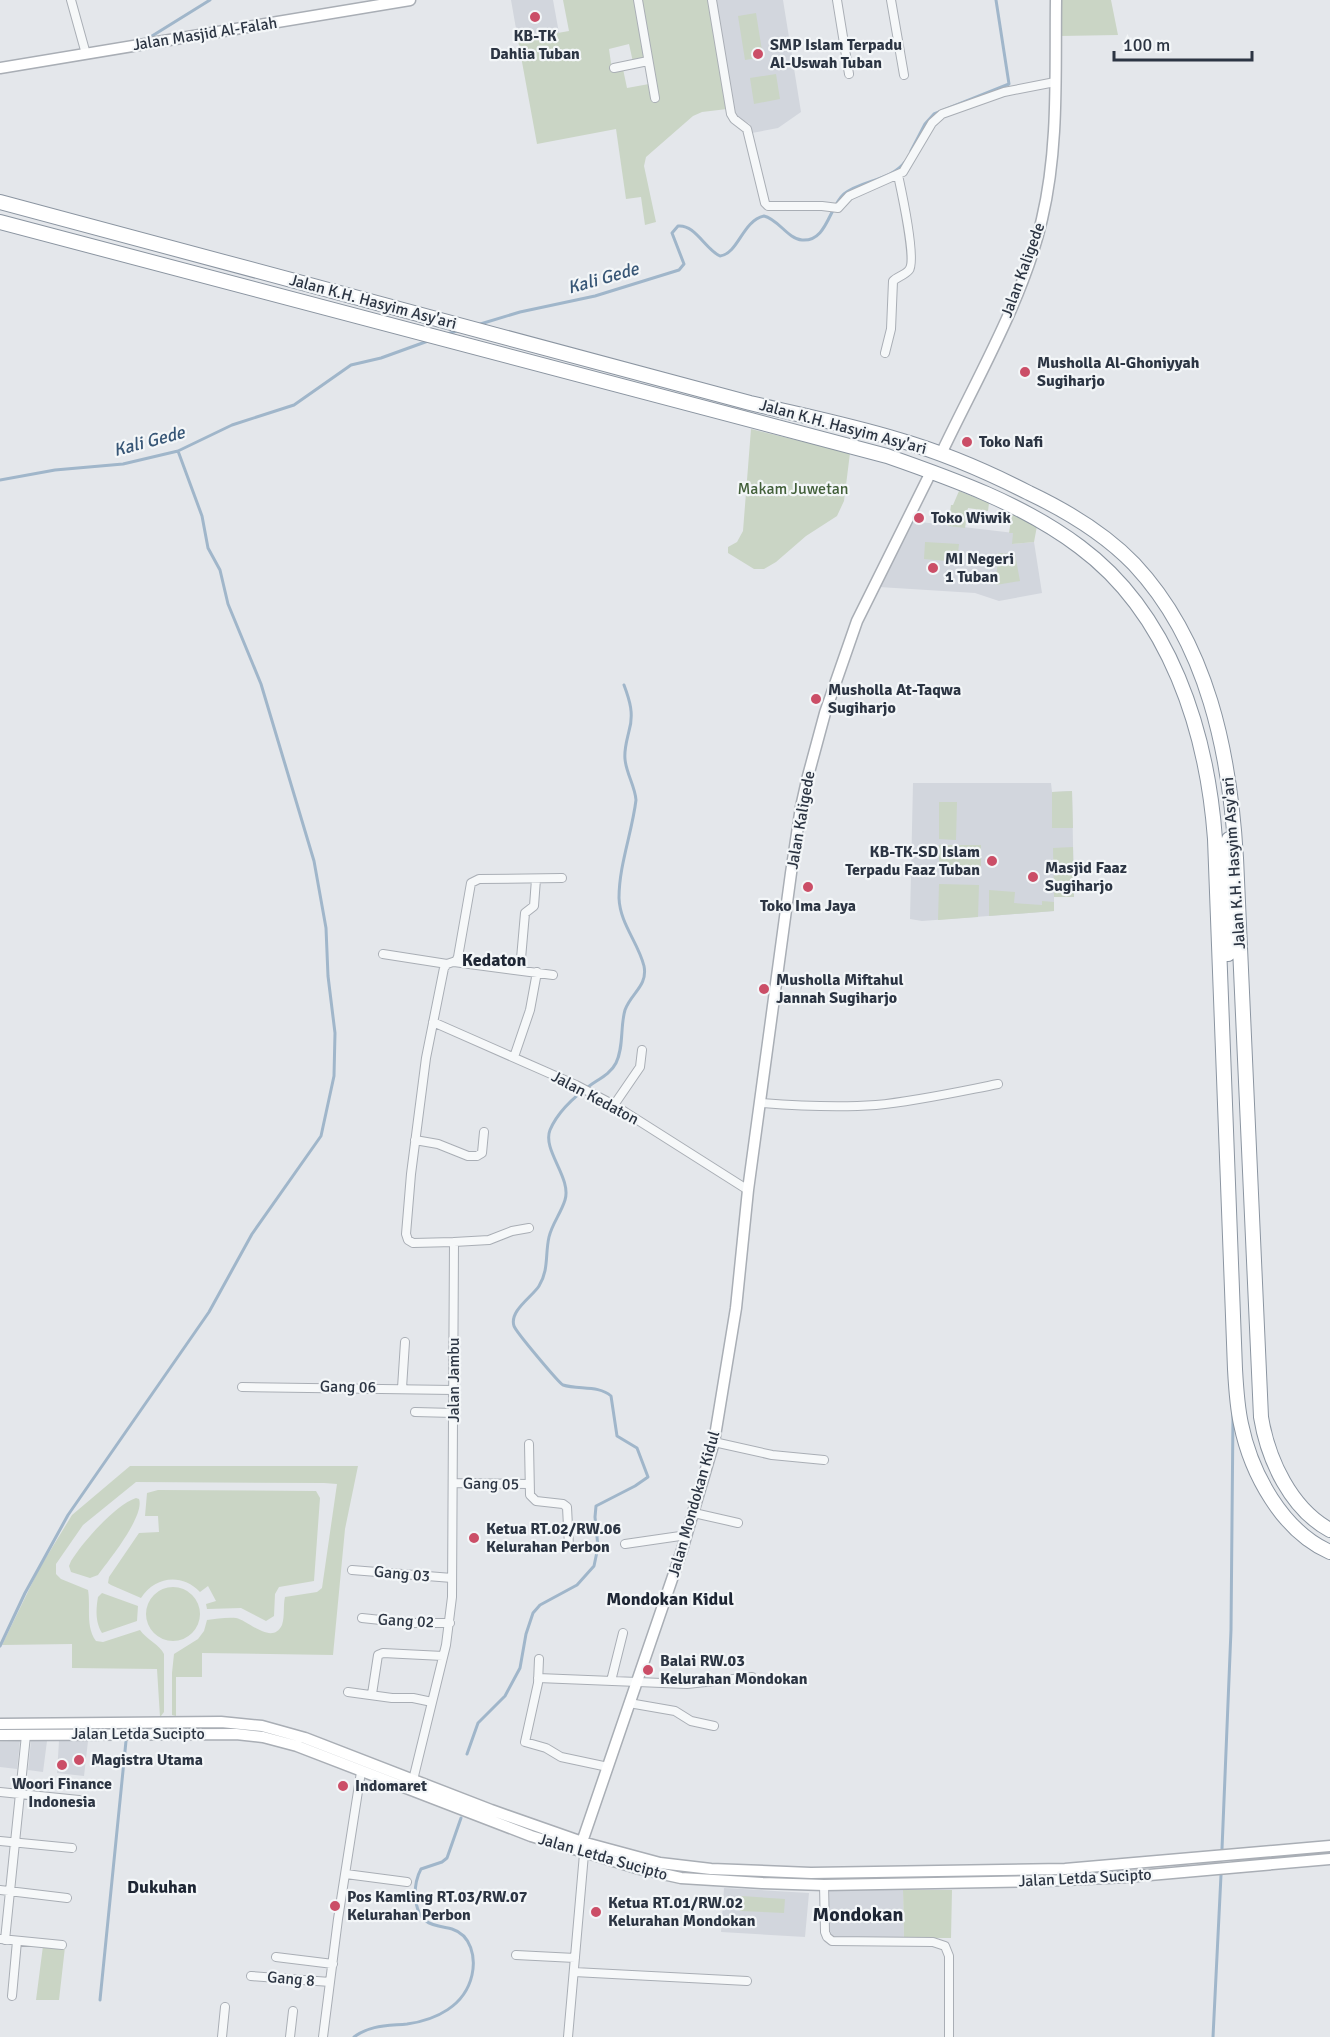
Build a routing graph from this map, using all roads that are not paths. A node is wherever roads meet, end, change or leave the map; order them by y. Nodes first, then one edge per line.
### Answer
1 (71, 0) edge
2 (410, 0) edge
3 (638, 0) edge
4 (712, 0) edge
5 (837, 0) edge
6 (891, 0) edge
7 (1056, 0) edge
8 (86, 54) junction
9 (648, 61) junction
10 (0, 68) edge
11 (614, 68) dead end
12 (849, 74) dead end
13 (904, 75) dead end
14 (1055, 82) junction
15 (655, 98) dead end
16 (898, 175) junction
17 (0, 202) edge
18 (0, 212) edge
19 (0, 222) edge
20 (15, 226) junction
21 (885, 353) dead end
22 (729, 397) junction
23 (834, 441) junction
24 (941, 454) junction
25 (931, 472) junction
26 (1235, 832) junction
27 (536, 879) junction
28 (562, 879) dead end
29 (1219, 944) junction
30 (383, 954) dead end
31 (451, 963) junction
32 (520, 970) junction
33 (1242, 970) junction
34 (537, 972) junction
35 (553, 975) dead end
36 (433, 1022) junction
37 (642, 1050) dead end
38 (514, 1057) junction
39 (998, 1084) dead end
40 (1225, 1091) junction
41 (761, 1103) junction
42 (614, 1105) junction
43 (484, 1132) dead end
44 (415, 1140) junction
45 (748, 1190) junction
46 (529, 1228) dead end
47 (454, 1242) junction
48 (405, 1342) dead end
49 (242, 1387) dead end
50 (402, 1389) junction
51 (454, 1390) junction
52 (415, 1412) dead end
53 (454, 1413) junction
54 (714, 1442) junction
55 (529, 1444) dead end
56 (824, 1460) dead end
57 (1285, 1483) junction
58 (453, 1484) junction
59 (529, 1484) junction
60 (1268, 1492) junction
61 (694, 1513) junction
62 (738, 1523) dead end
63 (1330, 1530) edge
64 (687, 1536) junction
65 (625, 1544) dead end
66 (569, 1546) dead end
67 (1330, 1552) edge
68 (352, 1570) dead end
69 (452, 1578) junction
70 (362, 1618) dead end
71 (450, 1623) junction
72 (623, 1633) dead end
73 (443, 1656) junction
74 (539, 1659) dead end
75 (752, 1677) dead end
76 (538, 1678) junction
77 (611, 1681) junction
78 (636, 1682) junction
79 (348, 1692) dead end
80 (372, 1694) junction
81 (432, 1702) junction
82 (629, 1703) junction
83 (168, 1722) junction
84 (0, 1724) edge
85 (714, 1726) dead end
86 (169, 1734) junction
87 (0, 1735) edge
88 (27, 1735) junction
89 (358, 1767) junction
90 (608, 1767) junction
91 (413, 1780) junction
92 (0, 1792) edge
93 (20, 1794) junction
94 (79, 1800) dead end
95 (489, 1815) junction
96 (0, 1841) edge
97 (15, 1842) junction
98 (582, 1842) junction
99 (1330, 1846) edge
100 (72, 1848) dead end
101 (1292, 1849) junction
102 (584, 1854) junction
103 (1330, 1859) edge
104 (1294, 1862) junction
105 (1111, 1866) junction
106 (655, 1867) junction
107 (346, 1874) junction
108 (909, 1877) junction
109 (1112, 1878) junction
110 (407, 1882) dead end
111 (824, 1885) junction
112 (0, 1890) edge
113 (10, 1891) junction
114 (67, 1898) dead end
115 (3, 1939) edge
116 (17, 1941) junction
117 (62, 1945) dead end
118 (516, 1955) dead end
119 (276, 1957) dead end
120 (575, 1958) junction
121 (333, 1964) junction
122 (574, 1972) junction
123 (251, 1976) dead end
124 (330, 1982) junction
125 (747, 1982) dead end
126 (12, 1996) dead end
127 (225, 2007) dead end
128 (293, 2011) dead end
129 (222, 2037) edge
130 (290, 2037) edge
131 (323, 2037) edge
132 (568, 2037) edge
133 (949, 2037) edge

1 - 8 street
2 - 8 main road, Jalan Masjid Al-Falah
3 - 9 street
4 - 16 street
5 - 12 street
6 - 13 street
7 - 14 main road, Jalan Kaligede
8 - 10 main road, Jalan Masjid Al-Falah
9 - 11 street
9 - 15 street
14 - 16 street
14 - 24 main road, Jalan Kaligede
16 - 21 street
17 - 22 highway, Jalan K.H. Hasyim Asy'ari
18 - 20 highway
19 - 20 highway, Jalan K.H. Hasyim Asy'ari
20 - 23 highway, Jalan K.H. Hasyim Asy'ari
22 - 23 highway
22 - 24 highway, Jalan K.H. Hasyim Asy'ari
23 - 25 highway, Jalan K.H. Hasyim Asy'ari
24 - 26 highway, Jalan K.H. Hasyim Asy'ari
25 - 29 highway, Jalan K.H. Hasyim Asy'ari
25 - 41 main road, Jalan Kaligede
26 - 29 highway
26 - 33 highway, Jalan K.H. Hasyim Asy'ari
27 - 28 street
27 - 31 street
27 - 32 street
29 - 40 highway, Jalan K.H. Hasyim Asy'ari
30 - 31 street
31 - 32 street
31 - 36 street
32 - 34 street
33 - 40 highway
33 - 57 highway, Jalan K.H. Hasyim Asy'ari
34 - 35 street
34 - 38 street
36 - 38 street, Jalan Kedaton
36 - 44 street
37 - 42 street
38 - 42 street, Jalan Kedaton
39 - 41 street
40 - 60 highway, Jalan K.H. Hasyim Asy'ari
41 - 45 main road, Jalan Kaligede
42 - 45 street, Jalan Kedaton
43 - 44 street
44 - 47 street
45 - 54 main road, Jalan Mondokan Kidul
46 - 47 street
47 - 51 street, Jalan Jambu
48 - 50 street
49 - 50 street, Gang 06
50 - 51 street, Gang 06
51 - 53 street, Jalan Jambu
52 - 53 street
53 - 58 street, Jalan Jambu
54 - 56 street
54 - 61 main road, Jalan Mondokan Kidul
55 - 59 street, Gang 05
57 - 60 highway
57 - 63 highway, Jalan K.H. Hasyim Asy'ari
58 - 59 street, Gang 05
58 - 69 street, Jalan Jambu
59 - 66 street, Gang 05
60 - 67 highway, Jalan K.H. Hasyim Asy'ari
61 - 62 street
61 - 64 main road, Jalan Mondokan Kidul
64 - 65 street
64 - 78 main road, Jalan Mondokan Kidul
68 - 69 street, Gang 03
69 - 71 street, Jalan Jambu
70 - 71 street, Gang 02
71 - 73 street, Jalan Jambu
72 - 77 street
73 - 80 street
73 - 81 street, Jalan Jambu
74 - 76 street
75 - 78 street
76 - 77 street
76 - 90 street
77 - 78 street
78 - 82 main road, Jalan Mondokan Kidul
79 - 80 street
80 - 81 street
81 - 91 street, Jalan Jambu
82 - 85 street
82 - 90 main road, Jalan Mondokan Kidul
83 - 84 main road, Jalan Letda Sucipto
83 - 86 main road
83 - 89 main road, Jalan Letda Sucipto
86 - 88 main road, Jalan Letda Sucipto
86 - 89 main road, Jalan Letda Sucipto
87 - 88 main road, Jalan Letda Sucipto
88 - 93 street
89 - 91 main road, Jalan Letda Sucipto
89 - 95 main road, Jalan Letda Sucipto
89 - 107 street
90 - 98 main road, Jalan Mondokan Kidul
91 - 95 main road, Jalan Letda Sucipto
92 - 93 street
93 - 94 street
93 - 97 street
95 - 98 main road, Jalan Letda Sucipto
95 - 102 main road, Jalan Letda Sucipto
96 - 97 street
97 - 100 street
97 - 113 street
98 - 106 main road, Jalan Letda Sucipto
99 - 101 main road, Jalan Letda Sucipto
101 - 104 main road
101 - 105 main road, Jalan Letda Sucipto
102 - 106 main road, Jalan Letda Sucipto
102 - 120 street
103 - 104 main road, Jalan Letda Sucipto
104 - 109 main road, Jalan Letda Sucipto
105 - 108 main road, Jalan Letda Sucipto
105 - 109 main road
106 - 108 main road, Jalan Letda Sucipto
106 - 111 main road, Jalan Letda Sucipto
107 - 110 street
107 - 121 street
108 - 109 main road, Jalan Letda Sucipto
108 - 111 main road, Jalan Letda Sucipto
111 - 133 street
112 - 113 street
113 - 114 street
113 - 115 street
115 - 116 street
116 - 117 street
116 - 126 street
118 - 120 street
119 - 121 street
120 - 122 street
121 - 124 street
122 - 125 street
122 - 132 street
123 - 124 street, Gang 8
124 - 131 street
127 - 129 street
128 - 130 street

